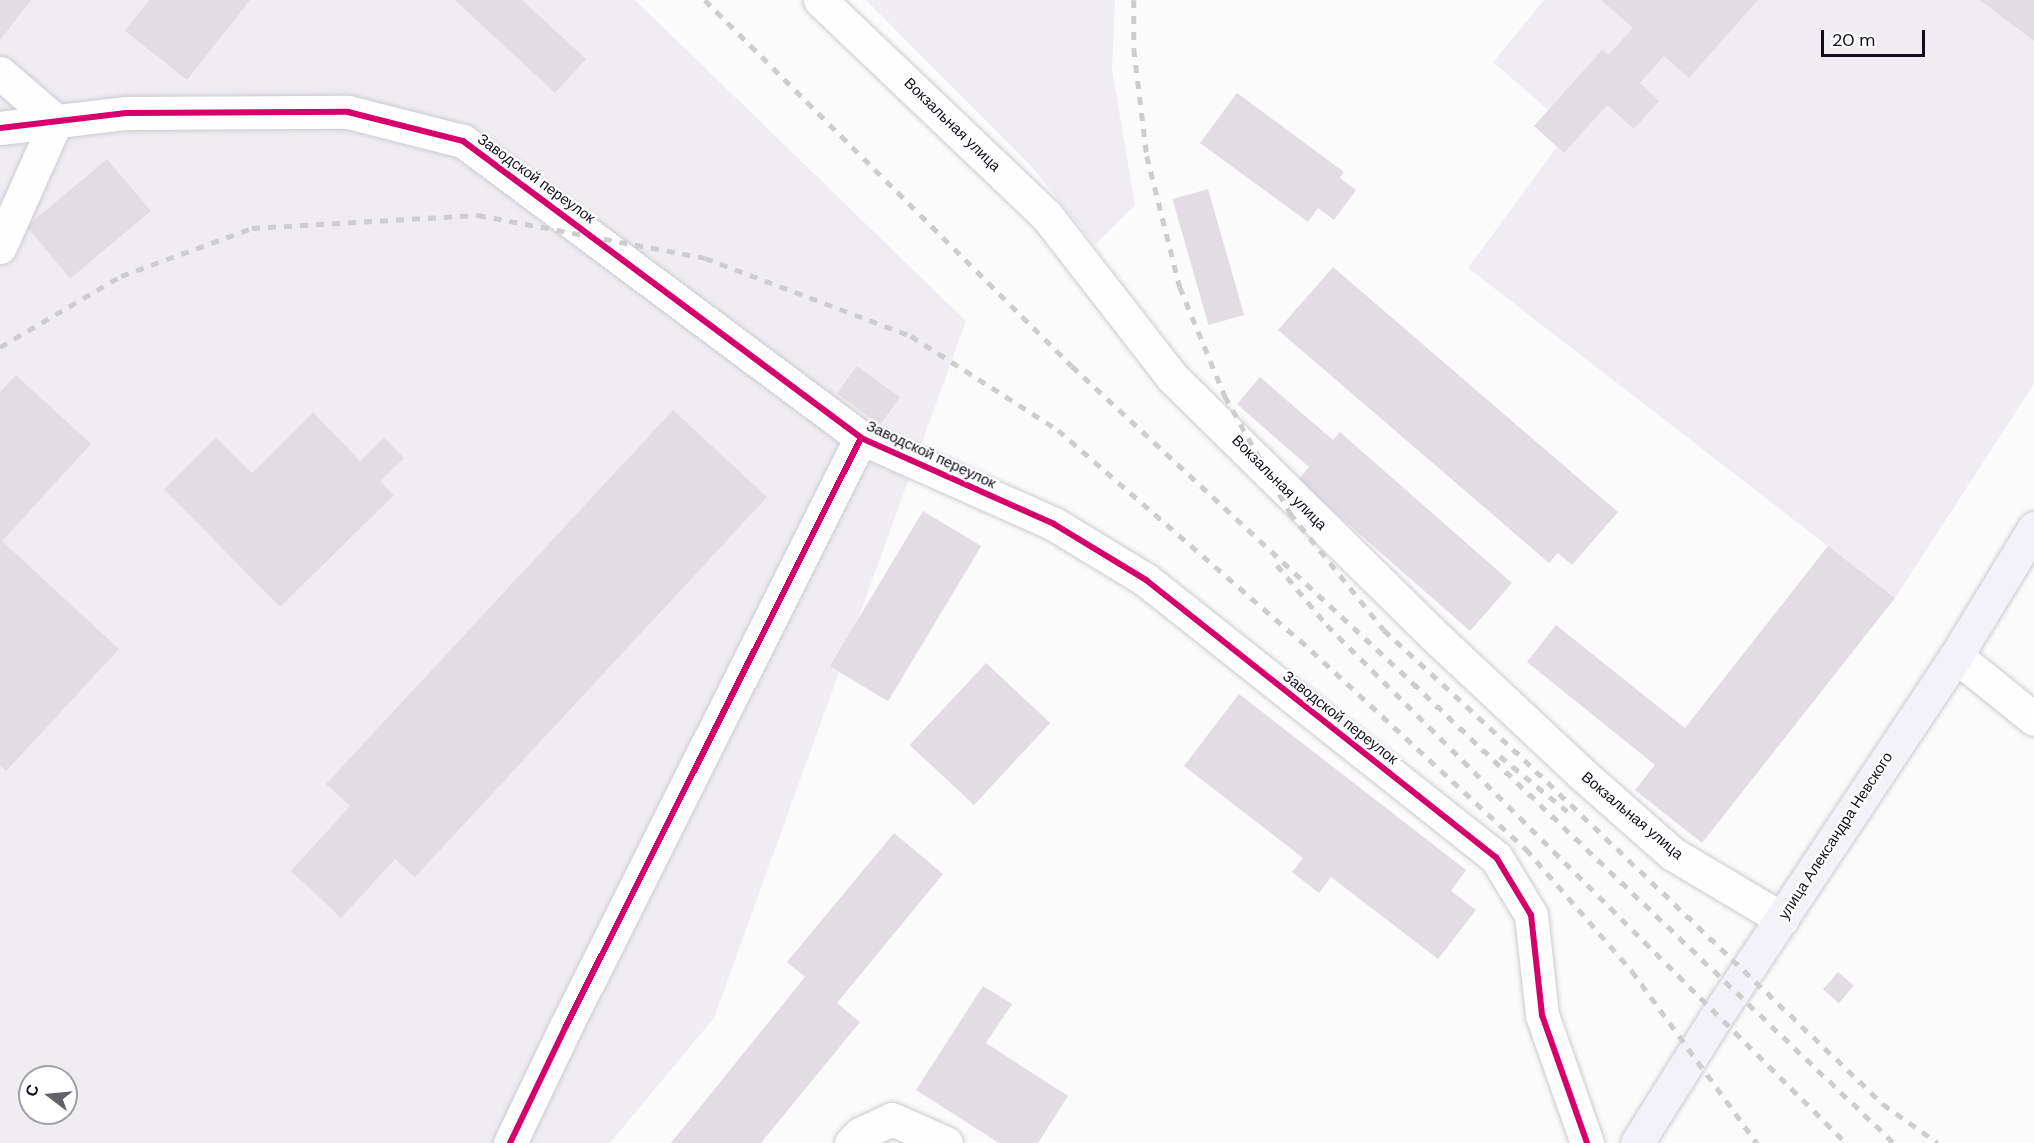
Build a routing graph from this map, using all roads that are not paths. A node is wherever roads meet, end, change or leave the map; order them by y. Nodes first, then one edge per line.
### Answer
1 (820, 0) edge
2 (0, 73) edge
3 (56, 121) junction
4 (0, 128) edge
5 (0, 247) edge
6 (861, 438) junction
7 (2034, 528) edge
8 (1956, 656) junction
9 (2034, 720) edge
10 (1782, 919) junction
11 (510, 1143) edge
12 (851, 1143) edge
13 (946, 1143) edge
14 (1587, 1143) edge
15 (1637, 1143) edge

1 - 10 street, Вокзальная улица
2 - 3 street
3 - 4 street, Заводской переулок
3 - 5 street
3 - 6 street, Заводской переулок
6 - 11 street
6 - 14 street, Заводской переулок
7 - 8 main road, улица Александра Невского
8 - 9 street
8 - 10 main road, улица Александра Невского
10 - 15 main road, улица Александра Невского
12 - 13 street

